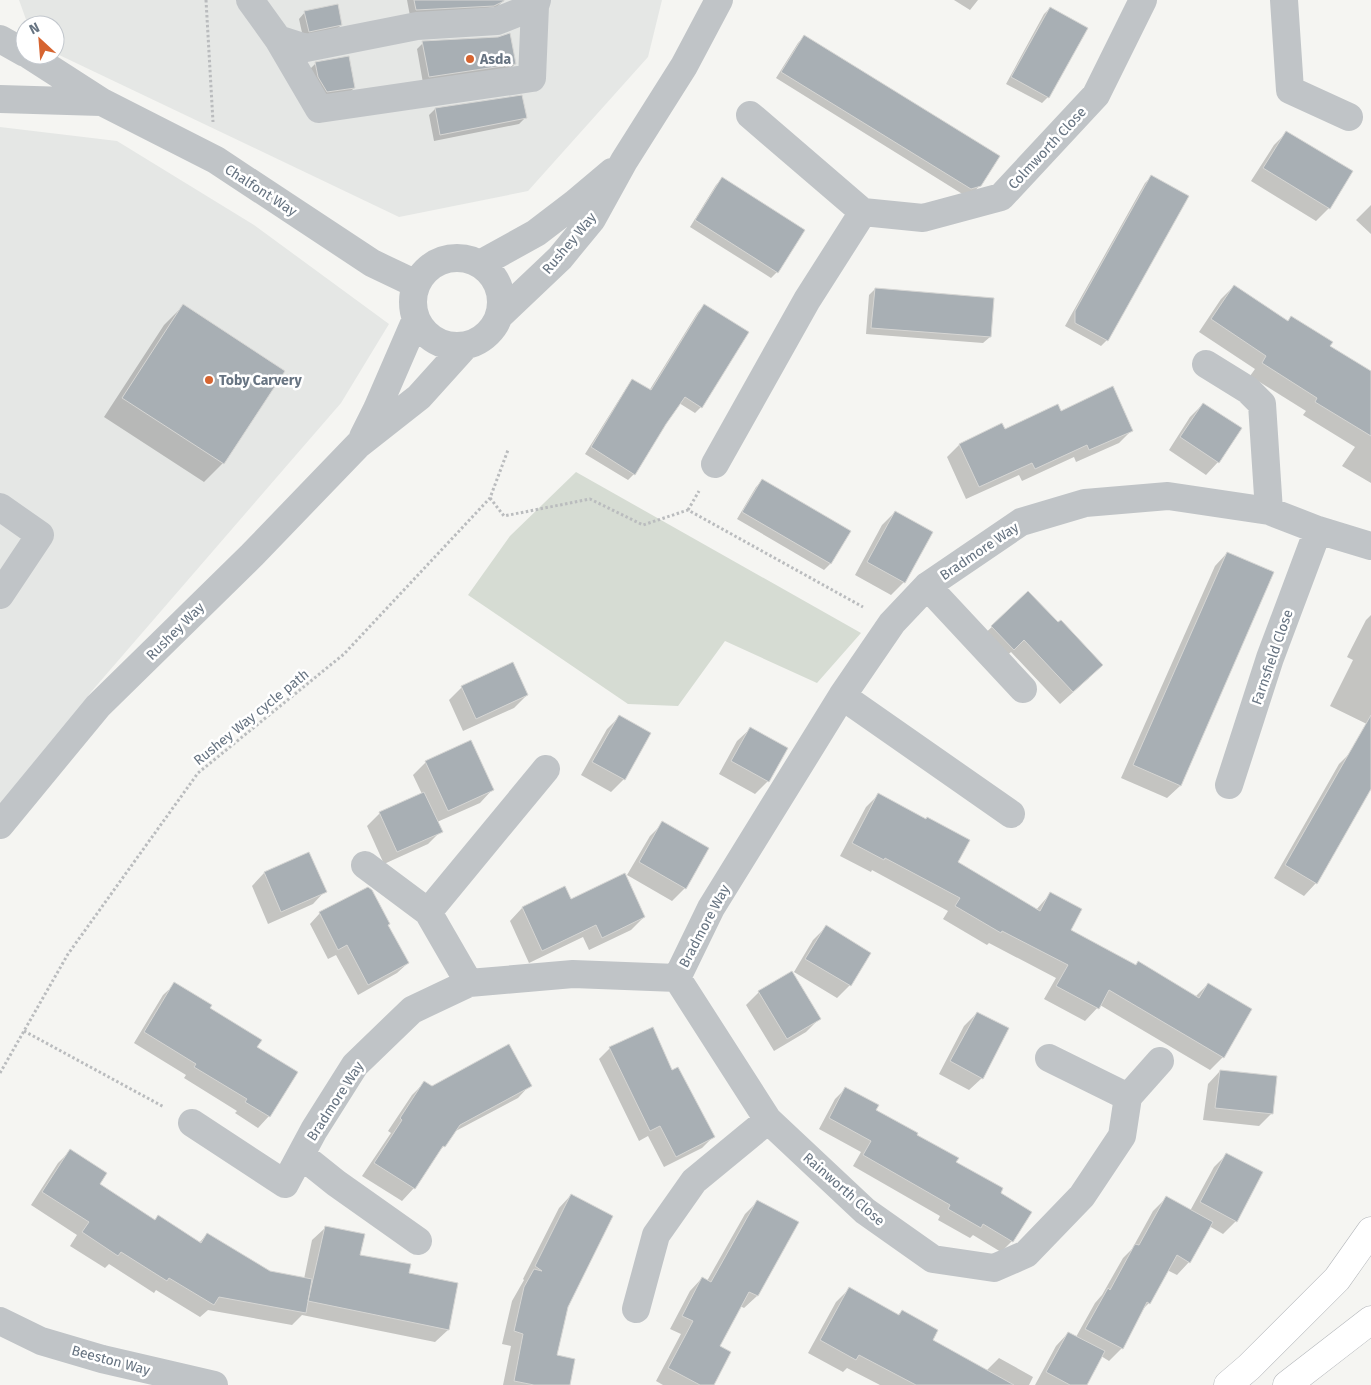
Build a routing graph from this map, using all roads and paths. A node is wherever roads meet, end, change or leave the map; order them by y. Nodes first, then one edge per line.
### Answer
1 (206, 0) edge
2 (250, 0) edge
3 (719, 0) edge
4 (1143, 0) edge
5 (1284, 0) edge
6 (536, 3) edge
7 (0, 39) edge
8 (278, 39) junction
9 (15, 47) edge
10 (44, 65) edge
11 (0, 99) edge
12 (102, 102) junction
13 (750, 115) dead end
14 (1349, 117) dead end
15 (216, 160) junction
16 (624, 161) junction
17 (863, 212) junction
18 (480, 264) junction
19 (416, 284) junction
20 (501, 314) junction
21 (416, 320) junction
22 (465, 346) junction
23 (1206, 364) dead end
24 (358, 445) junction
25 (508, 450) dead end
26 (715, 464) dead end
27 (490, 498) junction
28 (0, 507) edge
29 (1268, 511) junction
30 (1318, 530) junction
31 (1371, 546) edge
32 (927, 586) junction
33 (0, 595) edge
34 (892, 623) junction
35 (1023, 689) dead end
36 (842, 696) junction
37 (546, 769) dead end
38 (1230, 785) dead end
39 (1011, 814) dead end
40 (0, 825) edge
41 (365, 865) dead end
42 (428, 912) junction
43 (677, 978) junction
44 (469, 983) junction
45 (24, 1031) junction
46 (1049, 1058) dead end
47 (1160, 1061) dead end
48 (0, 1073) edge
49 (1128, 1097) junction
50 (768, 1120) junction
51 (192, 1123) joint
52 (300, 1155) junction
53 (1371, 1231) edge
54 (418, 1241) dead end
55 (636, 1309) dead end
56 (1371, 1320) edge
57 (4, 1321) edge
58 (214, 1385) edge
59 (1228, 1385) edge
60 (1287, 1385) edge

1 - 15 path
2 - 8 street
3 - 16 street, Rushey Way
4 - 17 street, Colmworth Close
5 - 14 street
6 - 8 street
6 - 8 street
7 - 9 street
10 - 12 street, Chalfont Way
11 - 12 street, Chalfont Way
12 - 15 street, Chalfont Way
13 - 17 street
15 - 19 street, Chalfont Way
16 - 18 street, Rushey Way
16 - 20 street, Rushey Way
17 - 26 street
18 - 19 street
18 - 20 street
19 - 21 street
20 - 22 street
21 - 22 street
21 - 24 street, Rushey Way
22 - 24 street, Rushey Way
23 - 29 street
24 - 40 street, Rushey Way
25 - 27 path, Rushey Way cycle path
27 - 34 path
27 - 45 path, Rushey Way cycle path
28 - 33 street
29 - 30 street, Bradmore Way
29 - 32 street, Bradmore Way
30 - 31 street, Bradmore Way
30 - 38 street, Farnsfield Close
32 - 34 street, Bradmore Way
32 - 35 street, Bradmore Way
34 - 36 street, Bradmore Way
36 - 39 street
36 - 43 street, Bradmore Way
37 - 42 street
41 - 42 street
42 - 44 street
43 - 44 street, Bradmore Way
43 - 50 street, Rainworth Close
44 - 52 street, Bradmore Way
45 - 48 path, Rushey Way cycle path
45 - 51 path
46 - 49 street
47 - 49 street
49 - 50 street, Rainworth Close
50 - 55 street
51 - 52 street, Bradmore Way
52 - 54 street, Bradmore Way
53 - 59 main road
56 - 60 main road
57 - 58 street, Beeston Way

